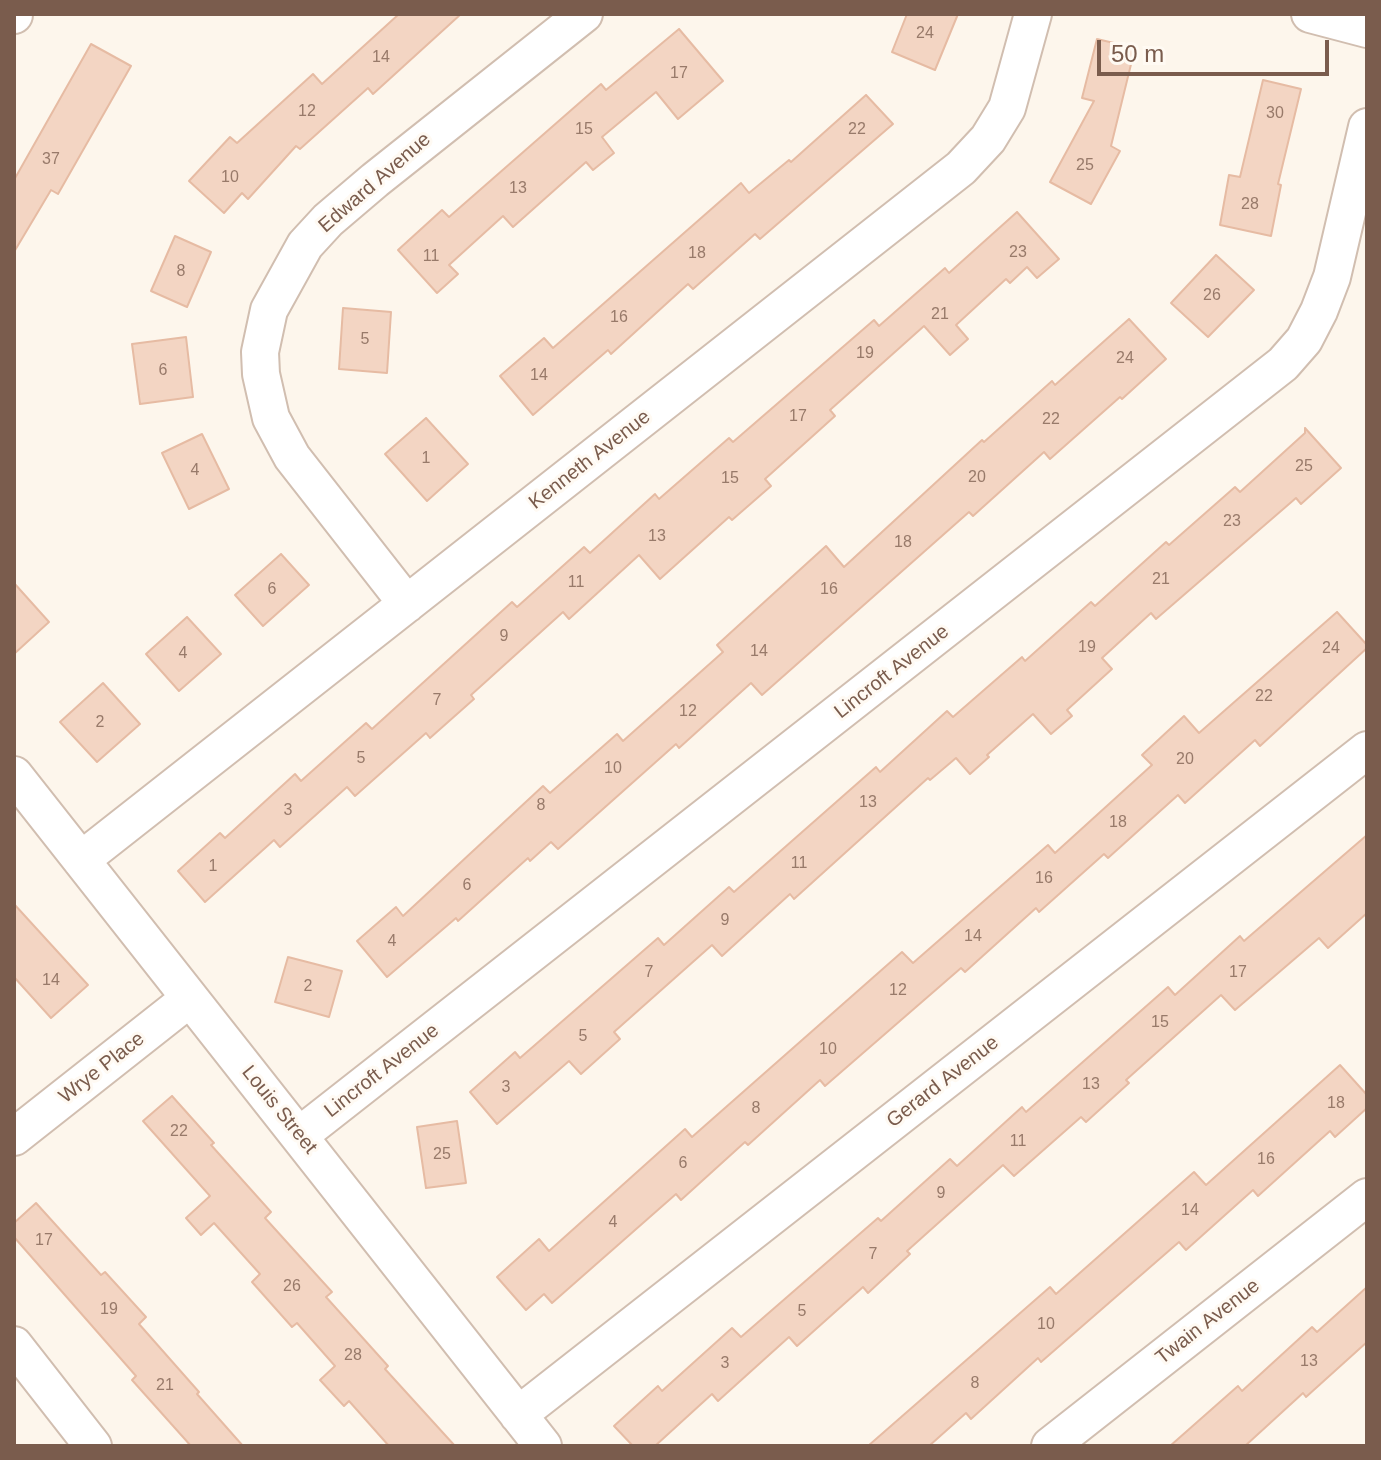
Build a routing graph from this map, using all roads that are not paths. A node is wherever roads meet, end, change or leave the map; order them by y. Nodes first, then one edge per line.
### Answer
1 (584, 14) edge
2 (1033, 14) edge
3 (1310, 14) edge
4 (1367, 29) edge
5 (1367, 127) edge
6 (407, 604) junction
7 (1367, 750) edge
8 (14, 775) edge
9 (81, 860) junction
10 (189, 999) junction
11 (300, 1135) junction
12 (14, 1137) edge
13 (1367, 1197) edge
14 (14, 1345) edge
15 (518, 1415) junction
16 (93, 1446) edge
17 (543, 1446) edge
18 (1050, 1446) edge

1 - 6 street, Edward Avenue
2 - 6 street, Kenneth Avenue
3 - 4 street
5 - 11 street, Lincroft Avenue
6 - 9 street, Kenneth Avenue
7 - 15 street, Gerard Avenue
8 - 9 street, Louis Street
9 - 10 street, Louis Street
10 - 11 street, Louis Street
10 - 12 street, Wrye Place
11 - 15 street, Louis Street
13 - 18 street, Twain Avenue
14 - 16 street
15 - 17 street, Louis Street

